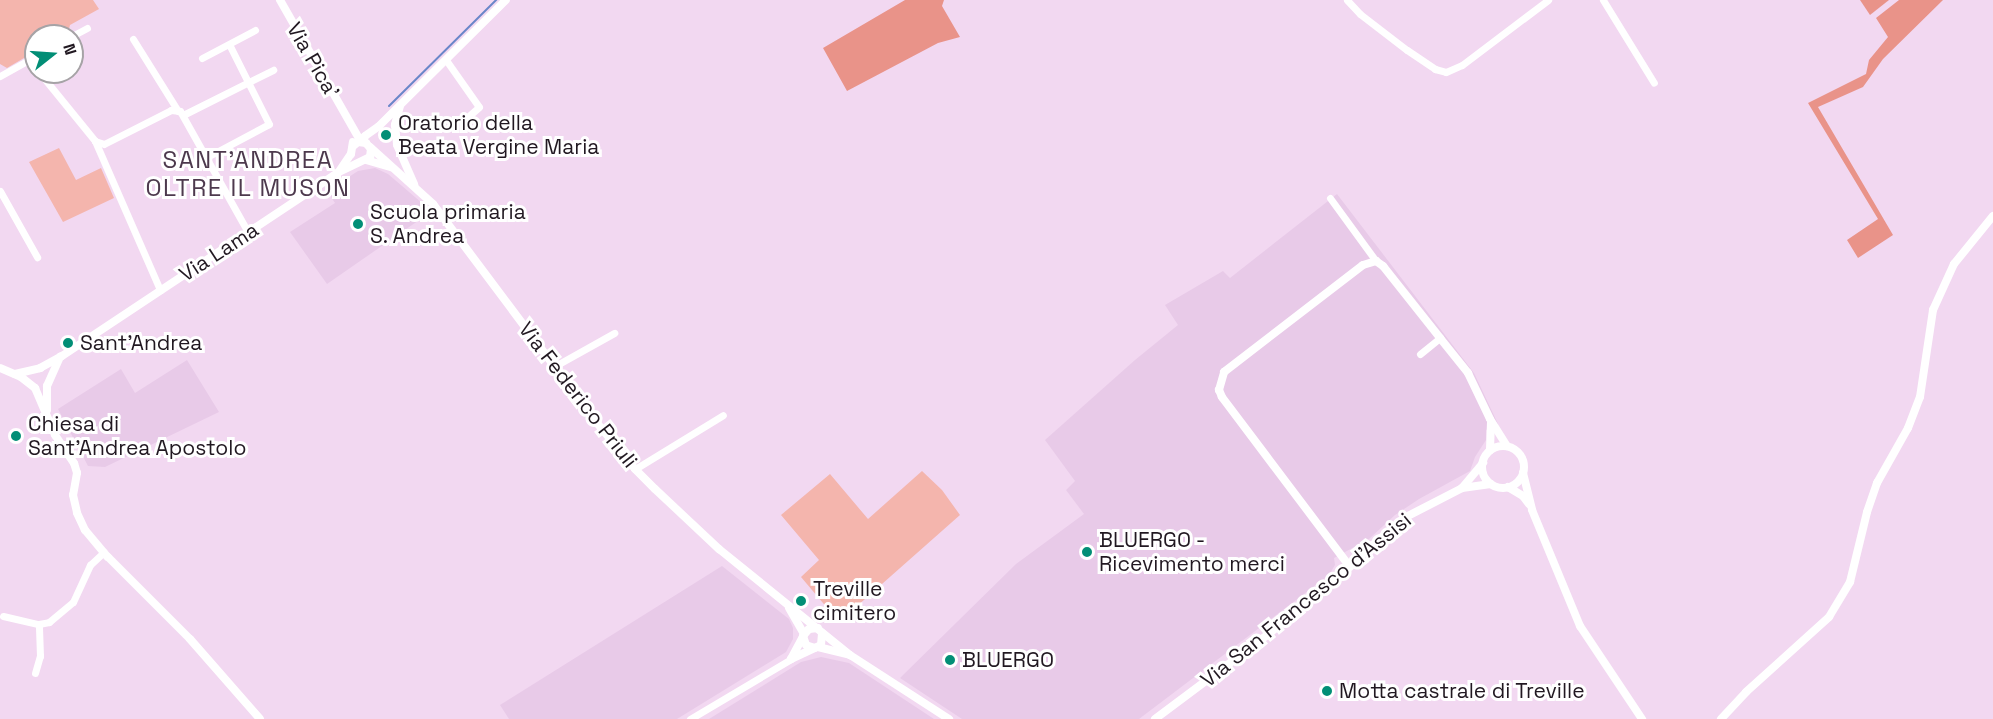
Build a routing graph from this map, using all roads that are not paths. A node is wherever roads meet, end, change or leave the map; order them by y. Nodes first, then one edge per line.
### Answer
1 (280, 0) edge
2 (506, 0) edge
3 (1347, 0) edge
4 (1548, 0) edge
5 (1603, 0) edge
6 (87, 28) dead end
7 (84, 30) edge
8 (255, 30) dead end
9 (133, 39) dead end
10 (229, 44) junction
11 (202, 58) dead end
12 (446, 60) junction
13 (24, 63) edge
14 (273, 70) dead end
15 (0, 76) edge
16 (248, 82) junction
17 (1654, 83) dead end
18 (48, 84) edge
19 (402, 103) junction
20 (177, 112) junction
21 (463, 121) dead end
22 (95, 141) junction
23 (361, 146) junction
24 (207, 157) junction
25 (364, 161) junction
26 (392, 167) junction
27 (337, 173) junction
28 (0, 190) edge
29 (420, 192) junction
30 (1330, 198) dead end
31 (1993, 216) edge
32 (249, 234) junction
33 (37, 257) dead end
34 (1376, 261) junction
35 (160, 290) junction
36 (614, 333) dead end
37 (1440, 338) junction
38 (1420, 354) dead end
39 (60, 357) junction
40 (555, 366) junction
41 (0, 368) edge
42 (37, 369) junction
43 (15, 374) junction
44 (49, 382) junction
45 (33, 385) junction
46 (47, 412) junction
47 (723, 415) dead end
48 (1490, 419) junction
49 (1507, 446) junction
50 (1490, 450) junction
51 (1483, 463) junction
52 (635, 469) junction
53 (1523, 473) junction
54 (1491, 484) junction
55 (1508, 487) junction
56 (1462, 488) junction
57 (1532, 510) junction
58 (104, 552) junction
59 (1350, 567) junction
60 (785, 603) junction
61 (3, 616) dead end
62 (39, 624) junction
63 (820, 631) junction
64 (804, 635) junction
65 (817, 647) junction
66 (850, 655) junction
67 (791, 659) junction
68 (34, 673) dead end
69 (1746, 692) junction
70 (260, 719) edge
71 (690, 719) edge
72 (949, 719) edge
73 (1155, 719) edge
74 (1642, 719) edge
75 (1714, 719) edge
76 (1721, 719) edge

1 - 23 street, Via Pica'
2 - 12 street
3 - 4 street
5 - 17 street
6 - 7 street
8 - 10 street
9 - 20 street
10 - 11 street
10 - 16 street
12 - 19 street
12 - 21 street
13 - 15 street
14 - 16 street
16 - 20 street
16 - 24 street
18 - 22 street, Via Lama
19 - 23 street
19 - 29 street
20 - 22 street
20 - 24 street
22 - 35 street, Via Lama
23 - 25 street
23 - 25 street
23 - 26 street, Via Federico Priuli
23 - 27 street, Via Lama
24 - 32 street
25 - 26 street, Via Federico Priuli
25 - 27 street, Via Lama
26 - 29 street, Via Federico Priuli
27 - 32 street, Via Lama
28 - 33 street
29 - 40 street, Via Federico Priuli
30 - 34 street
31 - 69 street
32 - 35 street, Via Lama
34 - 37 street
34 - 59 street
35 - 39 street, Via Lama
36 - 40 street
37 - 38 street
37 - 48 street
39 - 42 street, Via Lama
39 - 44 street
40 - 52 street, Via Federico Priuli
41 - 43 street
42 - 43 street, Via Lama
42 - 44 street
42 - 45 street
43 - 45 street
44 - 45 street
44 - 46 street
45 - 46 street
46 - 58 street
47 - 52 street
48 - 49 street
48 - 50 street
49 - 50 street
49 - 53 street
50 - 51 street
51 - 54 street
51 - 56 street, Via San Francesco d'Assisi
52 - 60 street, Via Federico Priuli
53 - 55 street
53 - 57 street
54 - 55 street
54 - 56 street, Via San Francesco d'Assisi
55 - 57 street
56 - 59 street, Via San Francesco d'Assisi
57 - 74 street
58 - 62 street
58 - 70 street
59 - 73 street, Via San Francesco d'Assisi
60 - 63 street, Via Federico Priuli
60 - 64 street
61 - 62 street
62 - 68 street
63 - 64 street
63 - 65 street
63 - 66 street, Via Federico Priuli
64 - 65 street
64 - 67 street
65 - 66 street
65 - 67 street
66 - 72 street
67 - 71 street
69 - 75 street
69 - 76 street

